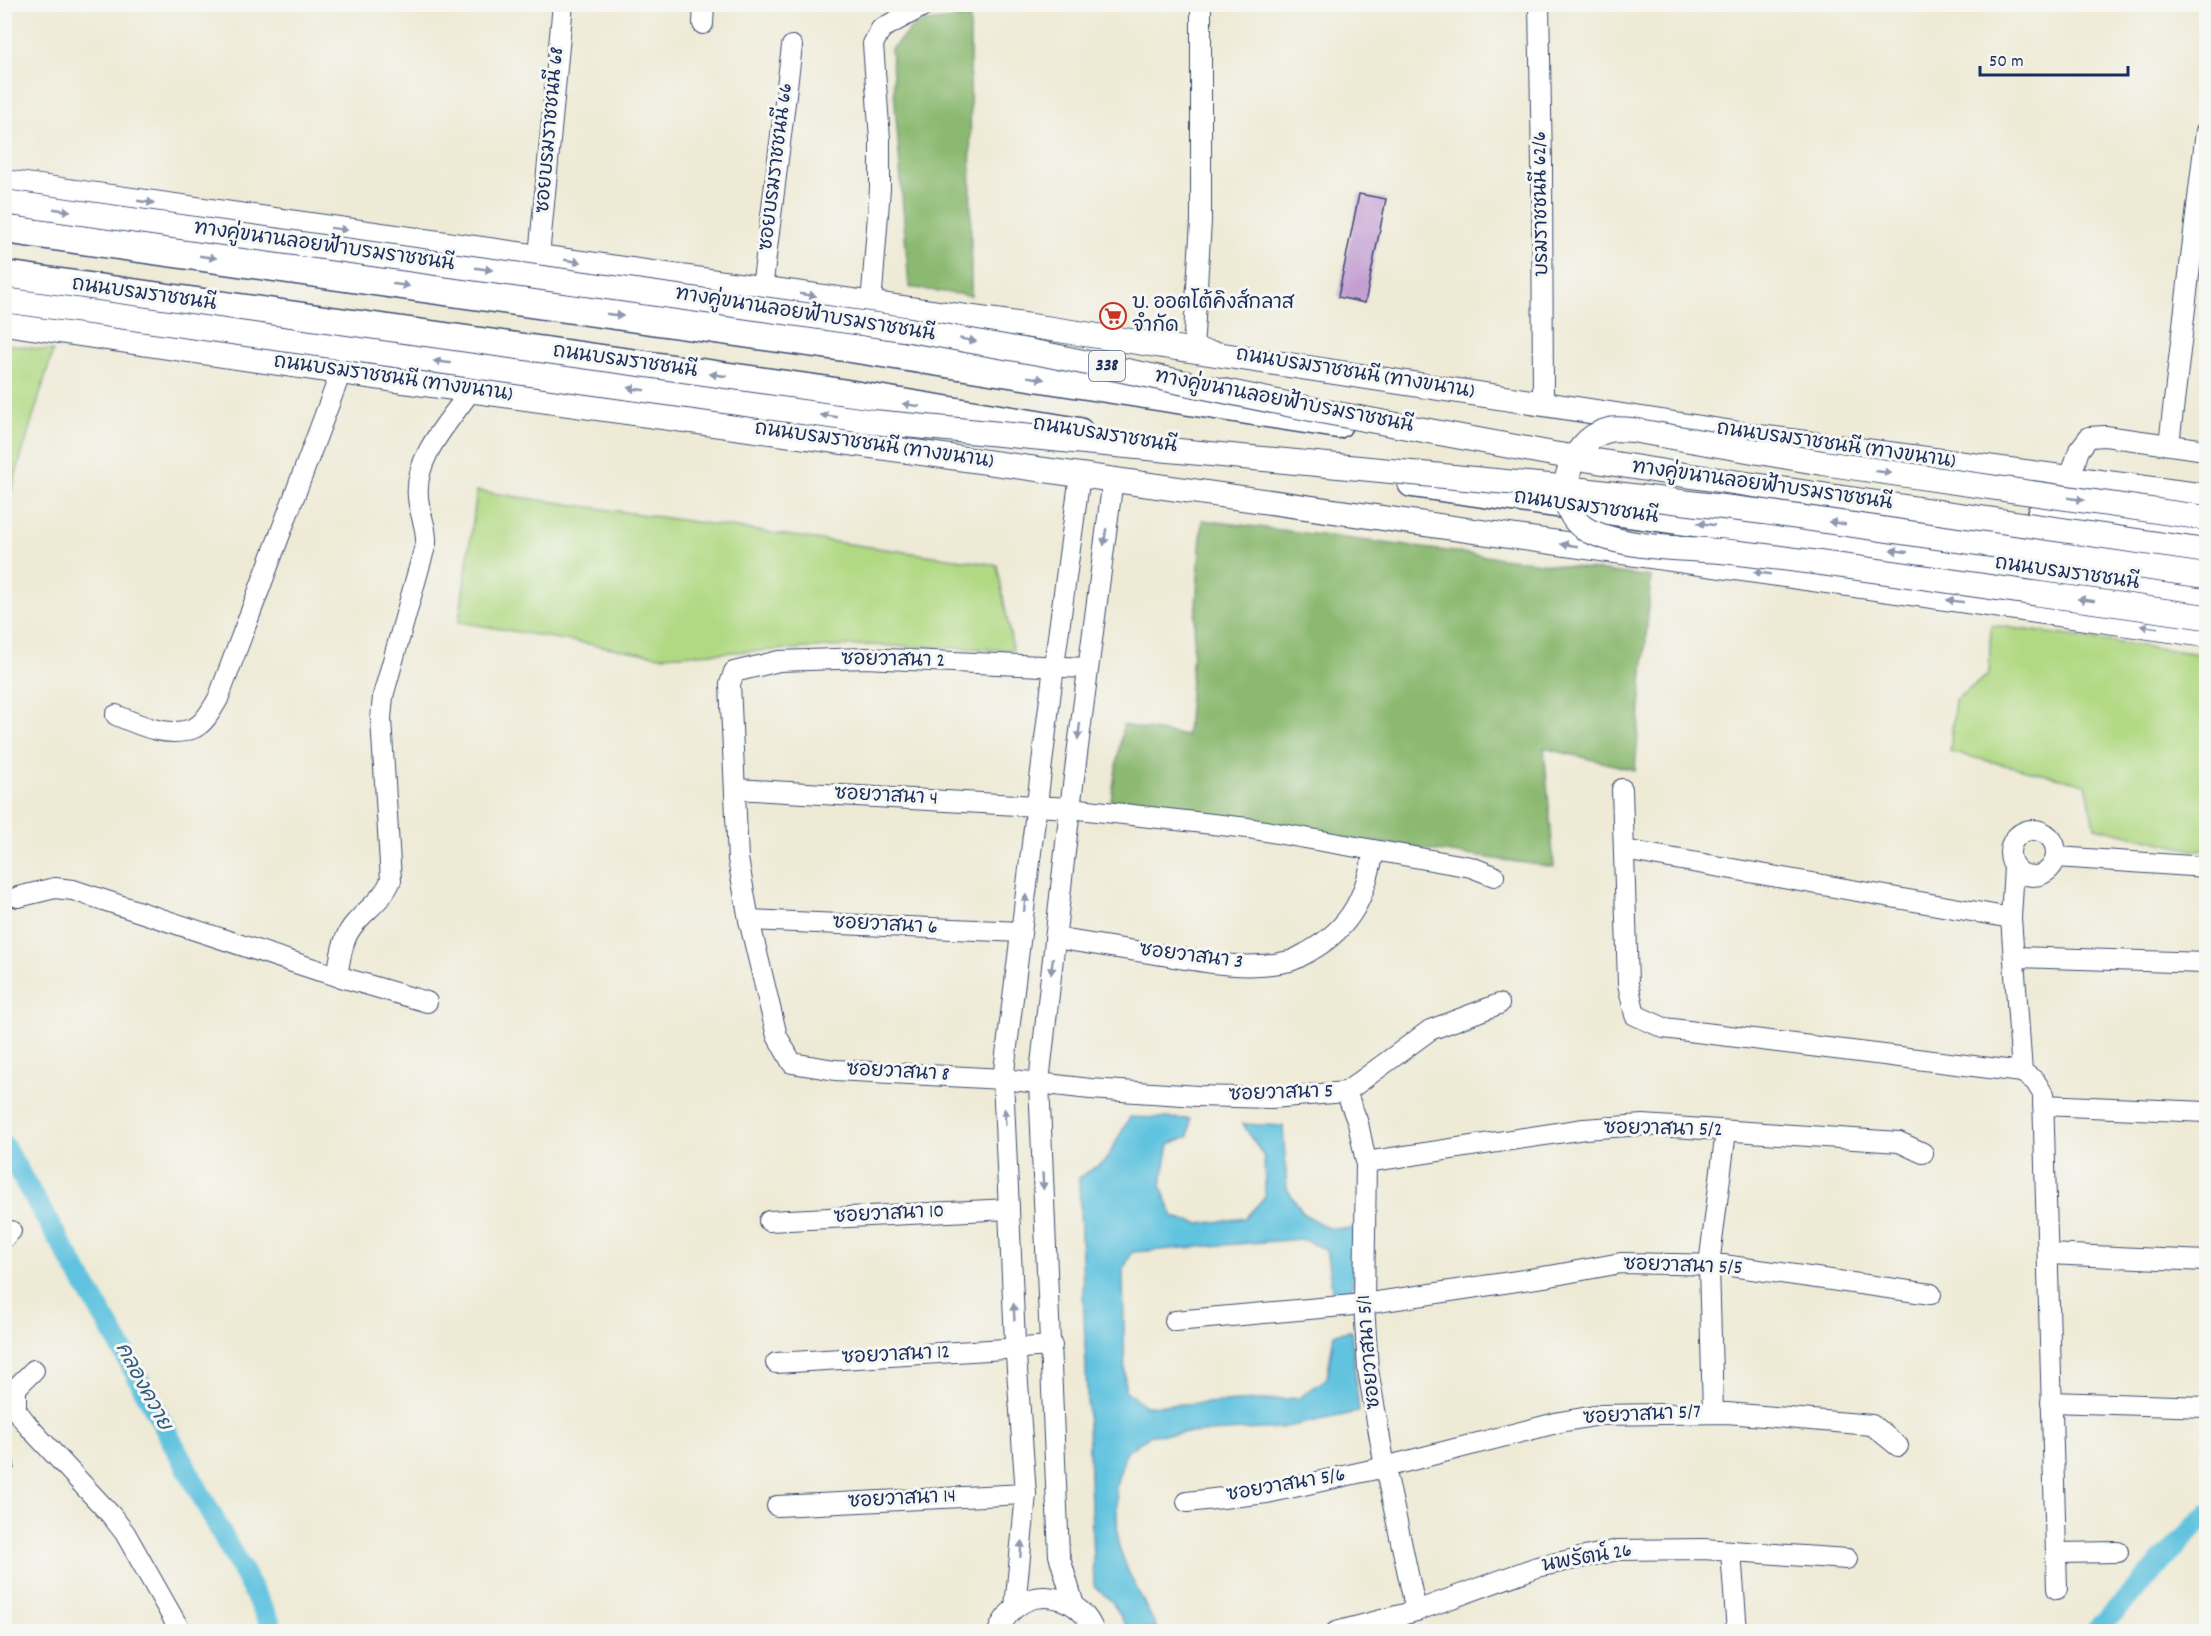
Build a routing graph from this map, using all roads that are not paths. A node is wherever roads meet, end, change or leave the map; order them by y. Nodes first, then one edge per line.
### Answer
1 (563, 4) edge
2 (927, 4) edge
3 (1201, 4) edge
4 (1539, 4) edge
5 (792, 46) dead end
6 (2206, 131) edge
7 (4, 182) edge
8 (4, 202) edge
9 (4, 229) edge
10 (539, 256) junction
11 (4, 275) edge
12 (762, 289) junction
13 (4, 300) edge
14 (872, 305) junction
15 (4, 323) edge
16 (1193, 350) junction
17 (341, 372) junction
18 (471, 390) junction
19 (1543, 403) junction
20 (2169, 444) junction
21 (2206, 450) edge
22 (1080, 475) junction
23 (2070, 478) junction
24 (1113, 479) junction
25 (2206, 496) edge
26 (2206, 518) edge
27 (2206, 538) edge
28 (2206, 551) edge
29 (2206, 576) edge
30 (2206, 593) edge
31 (2206, 617) edge
32 (2206, 635) edge
33 (1054, 666) junction
34 (1087, 668) junction
35 (116, 715) dead end
36 (735, 789) junction
37 (1622, 789) dead end
38 (1037, 806) junction
39 (1070, 808) junction
40 (1624, 850) junction
41 (1374, 851) junction
42 (2057, 857) junction
43 (2014, 867) junction
44 (2206, 867) edge
45 (1494, 876) dead end
46 (18, 897) dead end
47 (2011, 918) junction
48 (749, 920) junction
49 (1021, 932) junction
50 (1055, 938) junction
51 (2014, 957) junction
52 (2206, 963) edge
53 (337, 976) junction
54 (427, 1002) dead end
55 (1499, 1004) dead end
56 (2022, 1072) junction
57 (1004, 1079) junction
58 (1039, 1082) junction
59 (1346, 1092) junction
60 (2043, 1104) junction
61 (2206, 1112) edge
62 (1726, 1131) junction
63 (1923, 1153) dead end
64 (1366, 1162) junction
65 (1009, 1209) junction
66 (769, 1221) dead end
67 (2048, 1254) junction
68 (2206, 1261) edge
69 (1709, 1265) junction
70 (1931, 1294) dead end
71 (1364, 1304) junction
72 (1175, 1321) dead end
73 (1052, 1346) junction
74 (1016, 1348) junction
75 (776, 1363) dead end
76 (33, 1370) dead end
77 (2051, 1402) junction
78 (2206, 1407) edge
79 (1713, 1413) junction
80 (1898, 1446) dead end
81 (1384, 1467) junction
82 (1026, 1494) junction
83 (1187, 1502) dead end
84 (777, 1506) dead end
85 (1731, 1552) junction
86 (2118, 1552) dead end
87 (2056, 1553) junction
88 (1847, 1560) dead end
89 (2057, 1589) dead end
90 (1074, 1605) junction
91 (1015, 1607) junction
92 (1416, 1611) junction
93 (182, 1632) edge
94 (998, 1632) edge
95 (1094, 1632) edge
96 (1336, 1632) edge
97 (1737, 1632) edge

1 - 10 street, ซอยบรมราชชนนี 68
2 - 14 street
3 - 16 street
4 - 19 street, บรมราชชนนี 62/6
5 - 12 street, ซอยบรมราชชนนี 66
6 - 20 street
7 -> 10 main road, ถนนบรมราชชนนี (ทางขนาน) / 338
8 -> 28 main road, ทางคู่ขนานลอยฟ้าบรมราชชนนี / 338, bridge
9 -> 27 highway, 338
10 -> 12 main road, ถนนบรมราชชนนี (ทางขนาน) / 338
30 -> 11 highway, ถนนบรมราชชนนี
12 -> 14 main road, ถนนบรมราชชนนี (ทางขนาน) / 338
29 -> 13 main road, ทางคู่ขนานลอยฟ้าบรมราชชนนี, bridge
14 - 16 main road, ถนนบรมราชชนนี (ทางขนาน) / 338
15 - 17 main road, ถนนบรมราชชนนี (ทางขนาน)
16 - 19 main road, ถนนบรมราชชนนี (ทางขนาน) / 338
17 - 18 main road, ถนนบรมราชชนนี (ทางขนาน)
17 - 35 street
18 - 22 main road, ถนนบรมราชชนนี (ทางขนาน)
18 - 53 street
19 - 23 main road, ถนนบรมราชชนนี (ทางขนาน) / 338
20 - 21 street
20 - 23 street
22 - 24 main road, ถนนบรมราชชนนี (ทางขนาน)
22 - 33 street
23 - 25 main road, ถนนบรมราชชนนี (ทางขนาน) / 338
32 -> 24 main road, ถนนบรมราชชนนี (ทางขนาน)
24 -> 34 street
31 -> 26 main road, bridge
33 - 34 street, ซอยวาสนา 2
33 - 36 street, ซอยวาสนา 2
33 - 38 street
34 -> 39 street
36 - 38 street, ซอยวาสนา 4
36 - 48 street
37 - 40 street
38 - 39 street, ซอยวาสนา 4
49 -> 38 street
39 - 41 street, ซอยวาสนา 4
39 - 50 street
40 - 47 street
40 - 56 street
41 - 45 street, ซอยวาสนา 4
41 - 50 street, ซอยวาสนา 3
42 - 43 street
42 - 43 street
42 - 44 street
43 - 47 street
46 - 53 street
47 - 51 street
48 - 49 street, ซอยวาสนา 6
48 - 57 street, ซอยวาสนา 8
49 - 57 street
50 -> 58 street
51 - 52 street
51 - 56 street
53 - 54 street
55 - 59 street, ซอยวาสนา 5
56 - 60 street
57 - 58 street, ซอยวาสนา 8
65 -> 57 street
58 - 59 street, ซอยวาสนา 5
58 -> 73 street
59 - 64 street, ซอยวาสนา 5/1
60 - 61 street
60 - 67 street
62 - 63 street, ซอยวาสนา 5/2
62 - 64 street, ซอยวาสนา 5/2
62 - 69 street
64 - 71 street, ซอยวาสนา 5/1
65 - 66 street, ซอยวาสนา 10
74 -> 65 street
67 - 68 street
67 - 77 street
69 - 70 street, ซอยวาสนา 5/5
69 - 71 street, ซอยวาสนา 5/5
69 - 79 street
71 - 72 street, ซอยวาสนา 5/5
71 - 81 street, ซอยวาสนา 5/1
73 - 74 street, ซอยวาสนา 12
73 - 90 street
74 - 75 street, ซอยวาสนา 12
74 - 82 street
76 - 93 street
77 - 78 street
77 - 87 street
79 - 80 street, ซอยวาสนา 5/7
79 - 81 street, ซอยวาสนา 5/7
81 - 83 street, ซอยวาสนา 5/6
81 - 92 street, ซอยวาสนา 5/1
82 - 84 street, ซอยวาสนา 14
91 -> 82 street
85 - 88 street, นพรัตน์ 26
85 - 92 street, นพรัตน์ 26
85 - 97 street
86 - 87 street
87 - 89 street
90 - 91 street
90 - 95 street
91 - 94 street
92 - 96 street, นพรัตน์ 26

